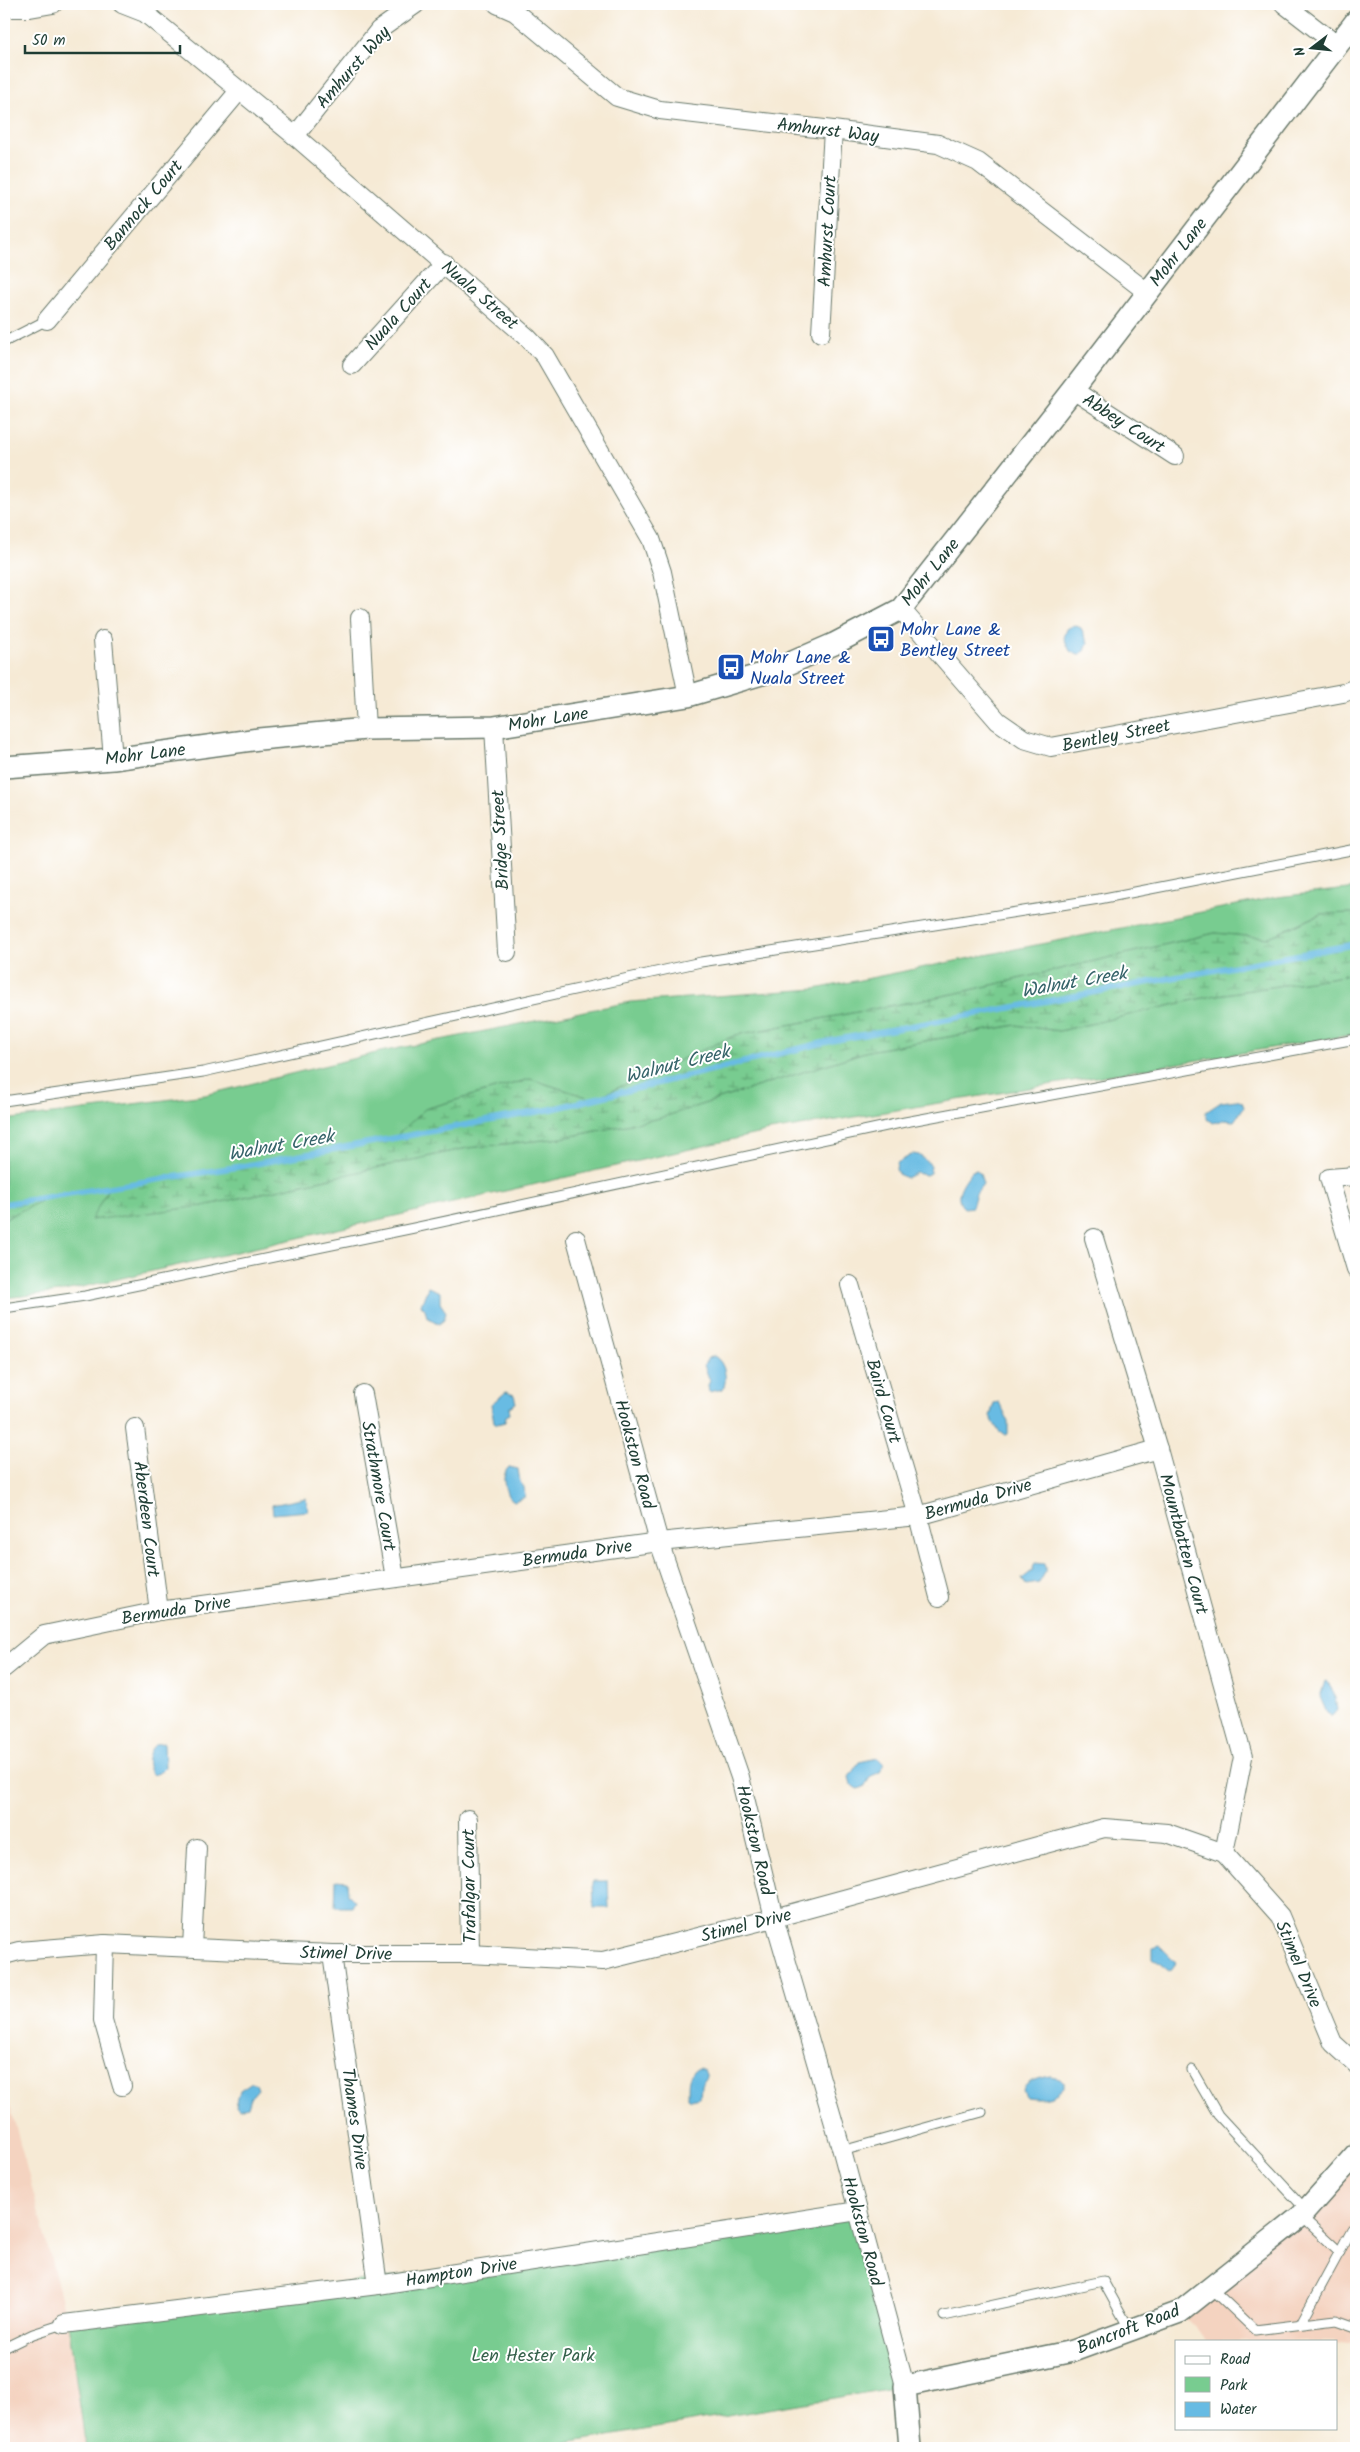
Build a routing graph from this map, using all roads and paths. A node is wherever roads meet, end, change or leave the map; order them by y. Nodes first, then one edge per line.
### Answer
1 (53, 4) edge
2 (122, 4) edge
3 (416, 4) edge
4 (497, 4) edge
5 (1284, 4) edge
6 (4, 8) edge
7 (1356, 21) edge
8 (1337, 45) junction
9 (239, 91) junction
10 (833, 130) junction
11 (295, 136) junction
12 (444, 264) junction
13 (1147, 292) junction
14 (47, 320) joint
15 (821, 332) dead end
16 (4, 342) edge
17 (352, 365) dead end
18 (1073, 390) junction
19 (1175, 456) dead end
20 (901, 609) junction
21 (360, 618) dead end
22 (103, 640) dead end
23 (1356, 688) edge
24 (688, 696) junction
25 (494, 727) junction
26 (366, 729) junction
27 (114, 759) junction
28 (4, 768) edge
29 (1356, 849) edge
30 (507, 952) dead end
31 (1356, 1039) edge
32 (4, 1102) edge
33 (1356, 1176) edge
34 (1094, 1238) dead end
35 (576, 1239) dead end
36 (1356, 1269) edge
37 (850, 1285) dead end
38 (4, 1308) edge
39 (363, 1394) dead end
40 (135, 1428) dead end
41 (1158, 1449) junction
42 (918, 1516) junction
43 (659, 1542) junction
44 (395, 1578) junction
45 (939, 1597) dead end
46 (159, 1611) junction
47 (4, 1668) edge
48 (468, 1819) dead end
49 (197, 1848) dead end
50 (1224, 1853) junction
51 (774, 1918) junction
52 (105, 1944) junction
53 (192, 1947) junction
54 (332, 1954) junction
55 (470, 1954) junction
56 (4, 1955) edge
57 (1356, 2064) edge
58 (1192, 2070) dead end
59 (122, 2086) dead end
60 (982, 2112) dead end
61 (842, 2151) junction
62 (1356, 2154) edge
63 (858, 2211) junction
64 (1303, 2213) junction
65 (1356, 2228) edge
66 (1340, 2252) junction
67 (378, 2285) junction
68 (1210, 2288) junction
69 (944, 2316) dead end
70 (1301, 2323) junction
71 (64, 2324) joint
72 (1356, 2327) edge
73 (1130, 2330) junction
74 (4, 2348) edge
75 (904, 2386) junction
76 (910, 2448) edge

1 - 6 street
2 - 9 street, Nuala Street
3 - 11 street, Amhurst Way
4 - 10 street, Amhurst Way
5 - 8 street
7 - 8 street, Mohr Lane
8 - 13 street, Mohr Lane
9 - 11 street, Nuala Street
9 - 14 street, Bannock Court
10 - 13 street, Amhurst Way
10 - 15 street, Amhurst Court
11 - 12 street, Nuala Street
12 - 17 street, Nuala Court
12 - 24 street, Nuala Street
13 - 18 street, Mohr Lane
14 - 16 lane
18 - 19 street, Abbey Court
18 - 20 street, Mohr Lane
20 - 23 street, Bentley Street
20 - 24 street, Mohr Lane
21 - 26 street
22 - 27 street
24 - 25 street, Mohr Lane
25 - 26 street, Mohr Lane
25 - 30 street, Bridge Street
26 - 27 street, Mohr Lane
27 - 28 street, Mohr Lane
29 - 32 lane
31 - 38 lane
33 - 36 street
34 - 41 street, Mountbatten Court
35 - 43 street, Hookston Road
37 - 42 street, Baird Court
39 - 44 street, Strathmore Court
40 - 46 street, Aberdeen Court
41 - 42 street, Bermuda Drive
41 - 50 street, Mountbatten Court
42 - 43 street, Bermuda Drive
42 - 45 street, Baird Court
43 - 44 street, Bermuda Drive
43 - 51 street, Hookston Road
44 - 46 street, Bermuda Drive
46 - 47 street, Bermuda Drive
48 - 55 street, Trafalgar Court
49 - 53 street
50 - 51 street, Stimel Drive
50 - 57 street, Stimel Drive
51 - 55 street, Stimel Drive
51 - 61 street, Hookston Road
52 - 53 street, Stimel Drive
52 - 56 street, Stimel Drive
52 - 59 street
53 - 54 street, Stimel Drive
54 - 55 street, Stimel Drive
54 - 67 street, Thames Drive
58 - 64 lane
60 - 61 lane
61 - 63 street, Hookston Road
62 - 64 street, Bancroft Road
63 - 67 street, Hampton Drive
63 - 75 street, Hookston Road
64 - 66 lane
64 - 68 street, Bancroft Road
65 - 66 lane
66 - 70 lane
67 - 71 street, Hampton Drive
68 - 70 lane
68 - 73 street, Bancroft Road
69 - 73 lane
70 - 72 lane
71 - 74 lane
73 - 75 street, Bancroft Road
75 - 76 street, Hookston Road

